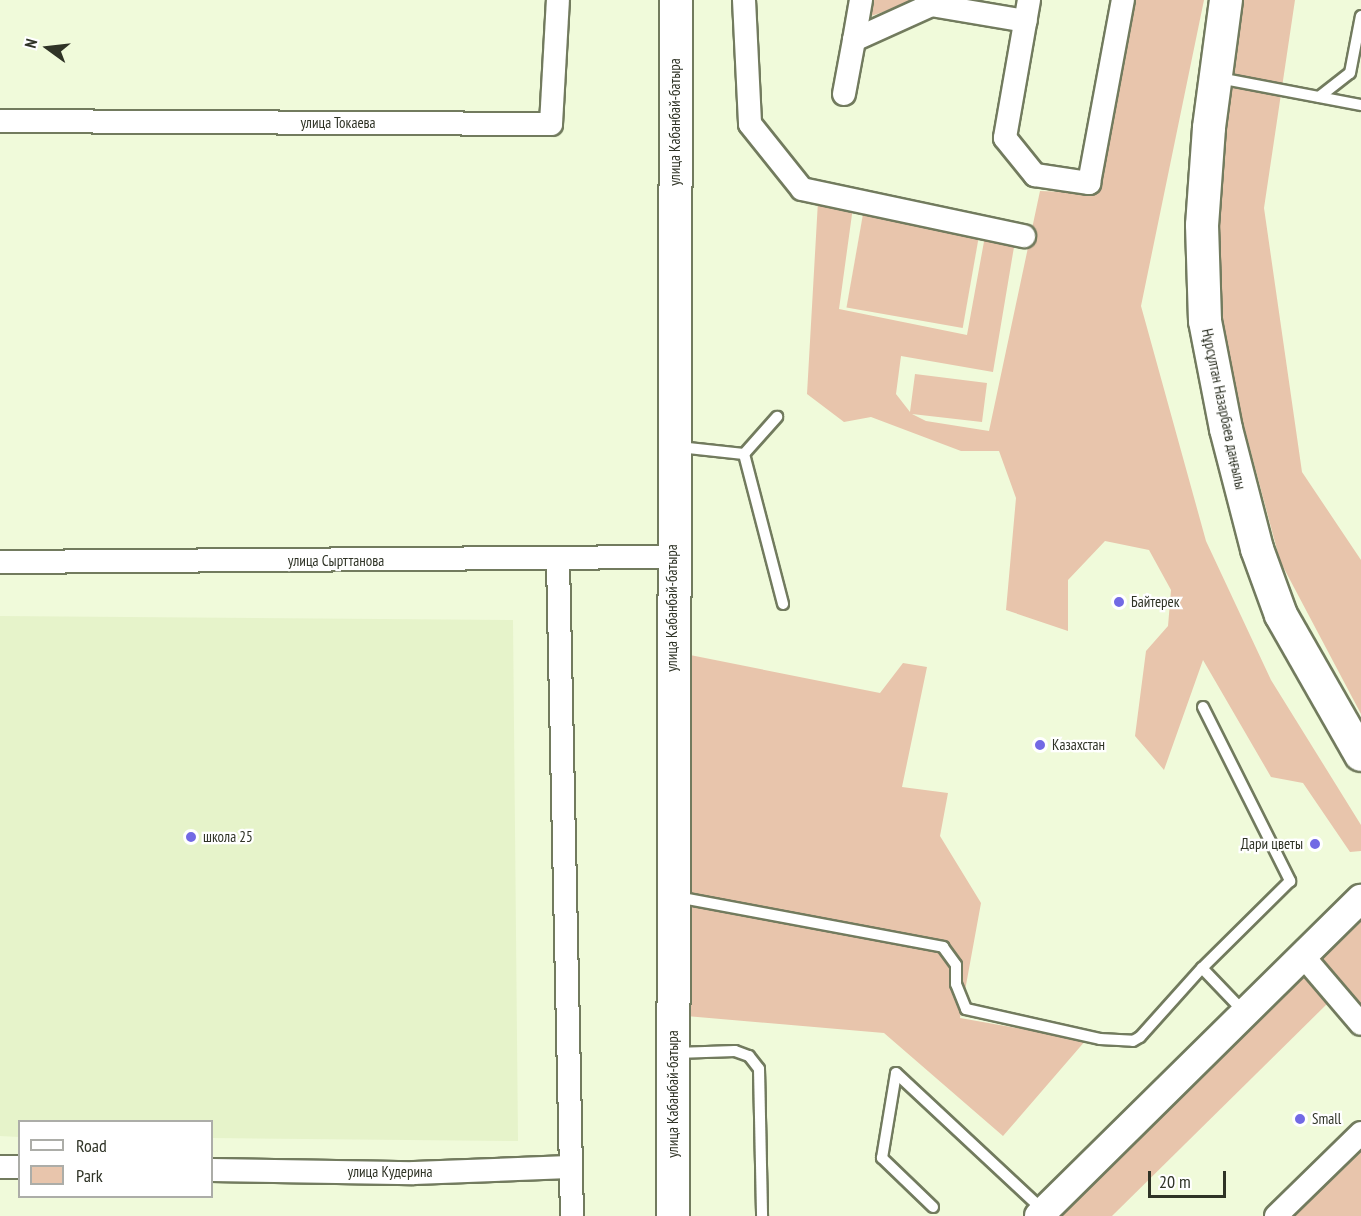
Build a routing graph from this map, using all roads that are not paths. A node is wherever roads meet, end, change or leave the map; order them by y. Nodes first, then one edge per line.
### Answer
1 (558, 0) edge
2 (676, 0) edge
3 (744, 0) edge
4 (861, 0) edge
5 (1123, 0) edge
6 (1226, 0) edge
7 (1028, 10) edge
8 (1361, 16) edge
9 (854, 40) junction
10 (1216, 77) junction
11 (844, 94) dead end
12 (1319, 97) junction
13 (1361, 105) edge
14 (0, 121) edge
15 (1024, 236) dead end
16 (777, 417) dead end
17 (672, 447) junction
18 (744, 454) junction
19 (672, 557) junction
20 (558, 561) junction
21 (0, 562) edge
22 (783, 604) dead end
23 (1203, 707) dead end
24 (1361, 755) edge
25 (672, 896) junction
26 (1361, 899) edge
27 (1303, 956) junction
28 (1202, 968) junction
29 (1245, 1014) junction
30 (1361, 1024) edge
31 (672, 1053) junction
32 (1361, 1133) edge
33 (0, 1167) edge
34 (18, 1167) edge
35 (568, 1167) junction
36 (213, 1170) edge
37 (933, 1207) dead end
38 (1044, 1214) edge
39 (572, 1216) edge
40 (673, 1216) edge
41 (762, 1216) edge
42 (1276, 1216) edge

1 - 14 street, улица Токаева
2 - 17 main road, улица Кабанбай-батыра
3 - 15 street
4 - 9 street
5 - 7 street
6 - 10 main road, Нұрсұлтан Назарбаев даңғылы
7 - 9 street
8 - 12 lane
9 - 11 street
10 - 12 lane
10 - 24 main road, Нұрсұлтан Назарбаев даңғылы
12 - 13 lane
16 - 18 lane
17 - 18 lane
17 - 19 main road, улица Кабанбай-батыра
18 - 22 lane
19 - 20 street, улица Сырттанова
19 - 25 main road, улица Кабанбай-батыра
20 - 21 street, улица Сырттанова
20 - 35 street
23 - 28 lane
25 - 28 lane
25 - 31 main road, улица Кабанбай-батыра
26 - 27 street
27 - 29 street
27 - 30 street
28 - 29 lane
29 - 38 street
31 - 40 main road, улица Кабанбай-батыра
31 - 41 lane
32 - 42 street
33 - 34 street
35 - 36 street, улица Кудерина
35 - 39 street
37 - 38 lane

